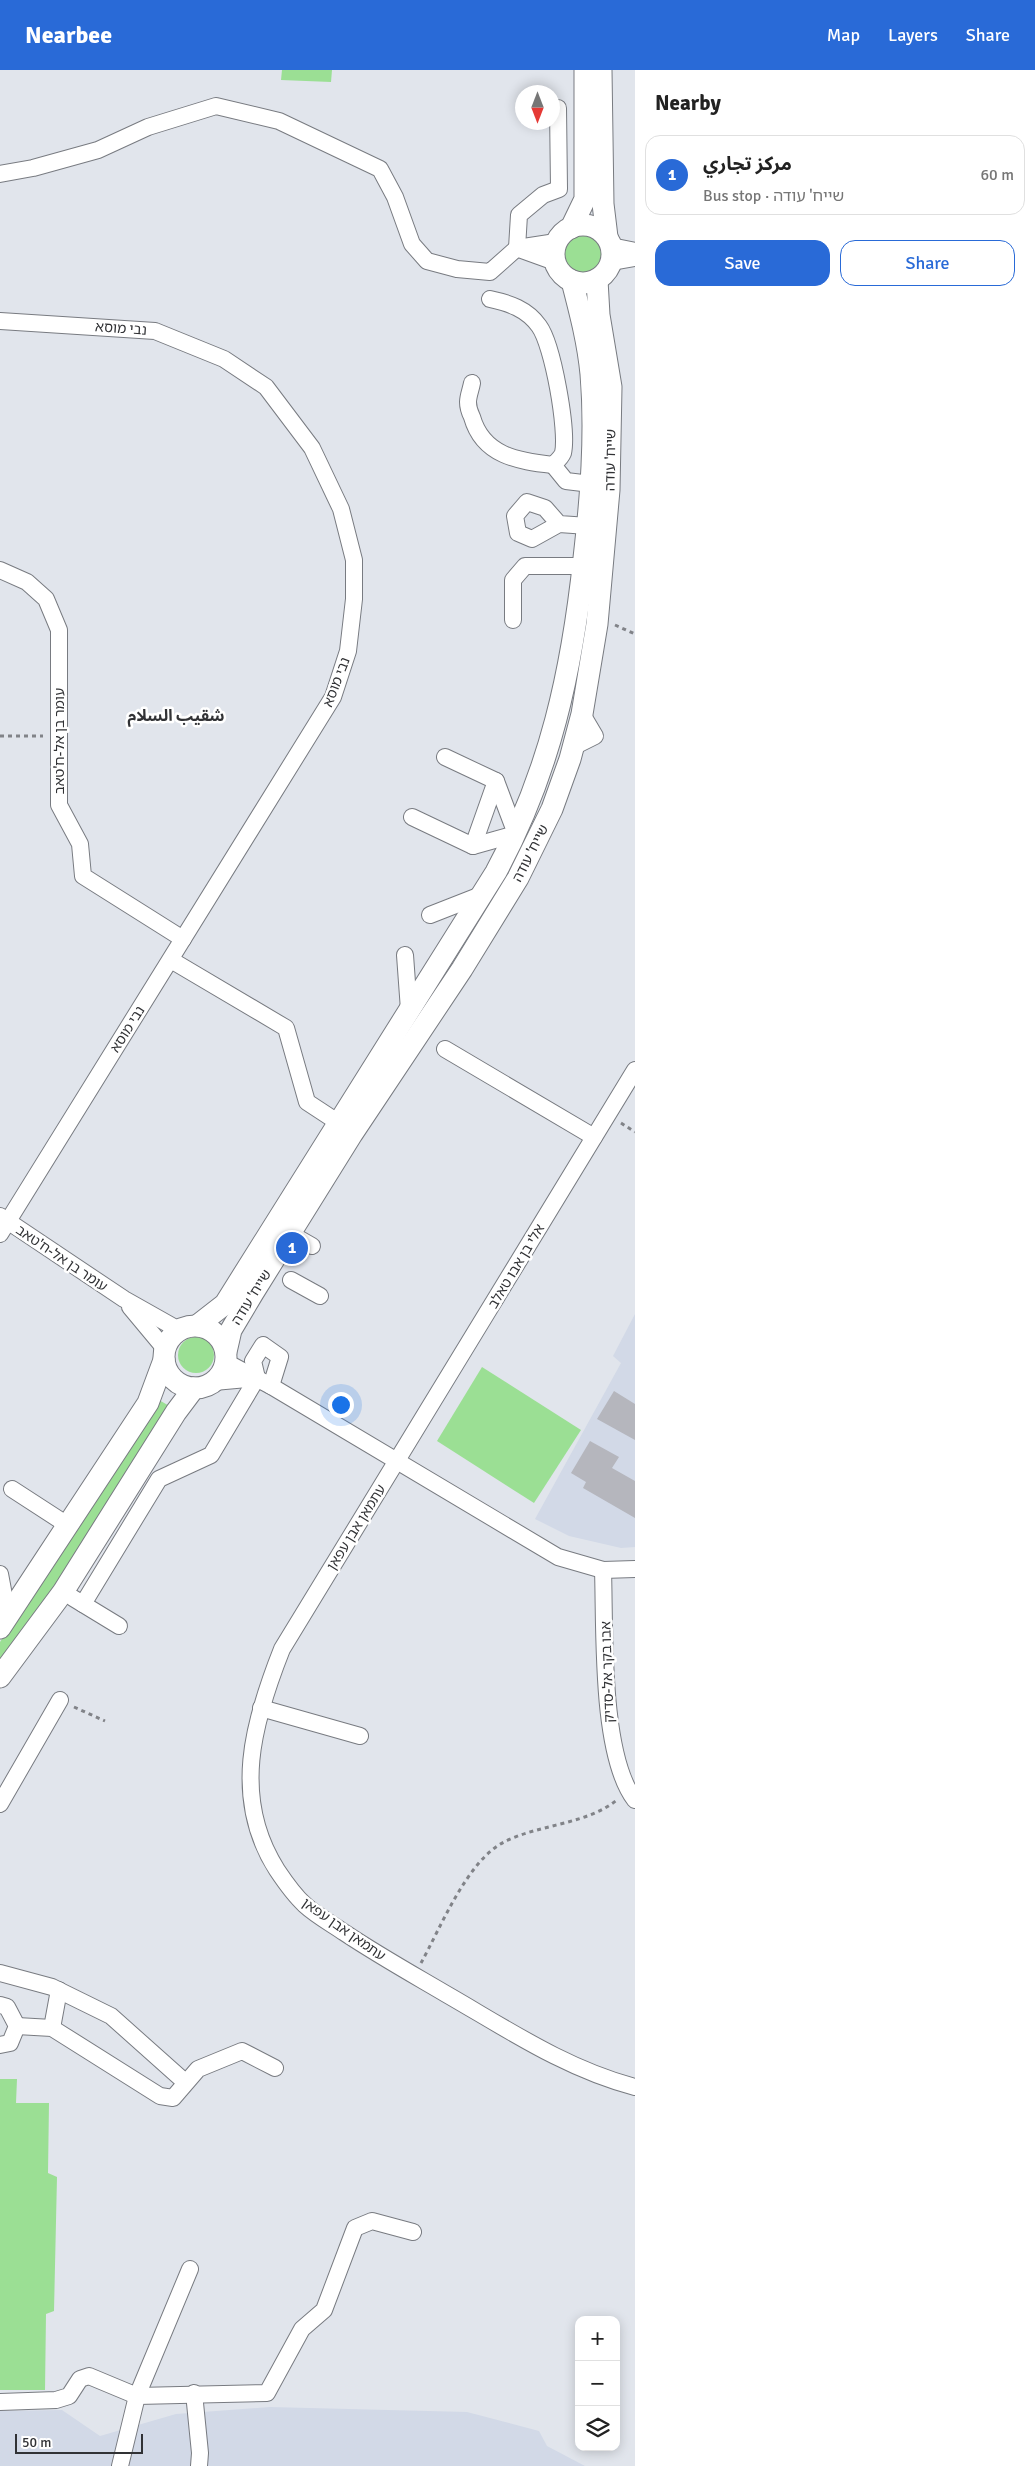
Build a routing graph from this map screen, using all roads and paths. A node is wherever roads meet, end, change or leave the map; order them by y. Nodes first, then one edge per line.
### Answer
1 (585, 70) edge
2 (601, 70) edge
3 (558, 130) edge
4 (0, 174) edge
5 (561, 244) junction
6 (517, 248) junction
7 (610, 249) junction
8 (635, 251) edge
9 (635, 258) edge
10 (597, 280) junction
11 (572, 281) junction
12 (490, 299) dead end
13 (0, 321) edge
14 (472, 383) dead end
15 (553, 465) junction
16 (591, 484) junction
17 (559, 524) dead end
18 (588, 526) junction
19 (584, 566) junction
20 (0, 570) edge
21 (513, 620) dead end
22 (0, 736) edge
23 (58, 736) junction
24 (446, 757) dead end
25 (496, 781) junction
26 (412, 817) dead end
27 (516, 834) junction
28 (473, 846) junction
29 (481, 895) junction
30 (430, 915) dead end
31 (183, 939) junction
32 (405, 955) dead end
33 (171, 960) junction
34 (409, 1010) junction
35 (445, 1049) dead end
36 (635, 1070) edge
37 (339, 1123) junction
38 (594, 1137) junction
39 (3, 1224) edge
40 (291, 1234) junction
41 (312, 1246) dead end
42 (291, 1280) dead end
43 (320, 1296) dead end
44 (124, 1299) junction
45 (189, 1327) junction
46 (164, 1354) junction
47 (226, 1357) junction
48 (214, 1382) junction
49 (264, 1382) junction
50 (194, 1388) junction
51 (150, 1455) junction
52 (398, 1461) junction
53 (158, 1479) junction
54 (133, 1482) junction
55 (12, 1489) dead end
56 (68, 1526) junction
57 (635, 1569) edge
58 (603, 1570) junction
59 (0, 1574) edge
60 (63, 1592) junction
61 (83, 1604) junction
62 (4, 1622) edge
63 (119, 1626) dead end
64 (0, 1677) edge
65 (60, 1700) joint
66 (261, 1708) junction
67 (105, 1721) dead end
68 (360, 1736) dead end
69 (633, 1792) edge
70 (0, 1804) edge
71 (0, 1973) edge
72 (414, 1976) junction
73 (59, 1990) junction
74 (0, 2005) edge
75 (17, 2026) junction
76 (52, 2028) junction
77 (0, 2045) edge
78 (275, 2068) dead end
79 (185, 2082) junction
80 (635, 2087) edge
81 (412, 2232) dead end
82 (190, 2269) dead end
83 (194, 2393) junction
84 (137, 2396) junction
85 (0, 2402) edge
86 (120, 2466) edge
87 (199, 2466) edge

1 - 5 main road
2 - 7 main road
3 - 6 street
4 - 6 street
5 - 6 street
5 - 7 main road
5 - 11 main road
7 - 8 street
7 - 9 street
7 - 10 main road
10 - 11 main road
10 - 40 main road, שייח' עודה
11 - 16 main road, שייח' עודה
12 - 15 street
13 - 31 street, נבי מוסא
14 - 15 street
15 - 16 street
16 - 18 main road, שייח' עודה
17 - 18 street
18 - 19 main road, שייח' עודה
19 - 21 street
19 - 27 main road, שייח' עודה
20 - 23 street, עומר בן אל-ח'טאב
22 - 23 path
23 - 31 street, עומר בן אל-ח'טאב
24 - 25 street
25 - 27 street
25 - 28 street
26 - 28 street
27 - 28 street
27 - 29 main road, שייח' עודה
29 - 30 street
29 - 34 main road, שייח' עודה
31 - 33 street, נבי מוסא
32 - 34 street
33 - 37 street
33 - 39 street, נבי מוסא
34 - 37 main road, שייח' עודה
35 - 38 street
36 - 38 street, אלי בן אבו טאלב
37 - 45 main road, שייח' עודה
38 - 52 street, אלי בן אבו טאלב
39 - 44 street, עומר בן אל-ח'טאב
40 - 41 street
40 - 47 main road, שייח' עודה
42 - 43 street
44 - 45 street, עומר בן אל-ח'טאב
44 - 46 street, עומר בן אל-ח'טאב
45 - 46 main road
45 - 47 main road
46 - 50 main road
46 - 56 main road
47 - 48 main road
47 - 49 street
48 - 49 street
48 - 50 main road
49 - 49 street
49 - 52 street
49 - 53 street
50 - 51 main road
51 - 53 street
51 - 54 main road
52 - 58 street
52 - 66 street, עתמאן אבן עפאן
53 - 54 street
53 - 61 street
54 - 60 main road
55 - 56 street
56 - 62 main road
57 - 58 street
58 - 69 street, אבו בקר אל-סדיק
59 - 62 street
60 - 61 street
60 - 64 main road
61 - 63 street
65 - 67 path
65 - 70 street
66 - 68 street
66 - 72 street, עתמאן אבן עפאן
69 - 72 path
71 - 73 street
72 - 80 street, עתמאן אבן עפאן
73 - 76 street
73 - 79 street
74 - 75 street
75 - 76 street
75 - 77 street
76 - 79 street
78 - 79 street
81 - 83 street
82 - 84 street
83 - 84 street
83 - 87 street
84 - 85 street
84 - 86 street

